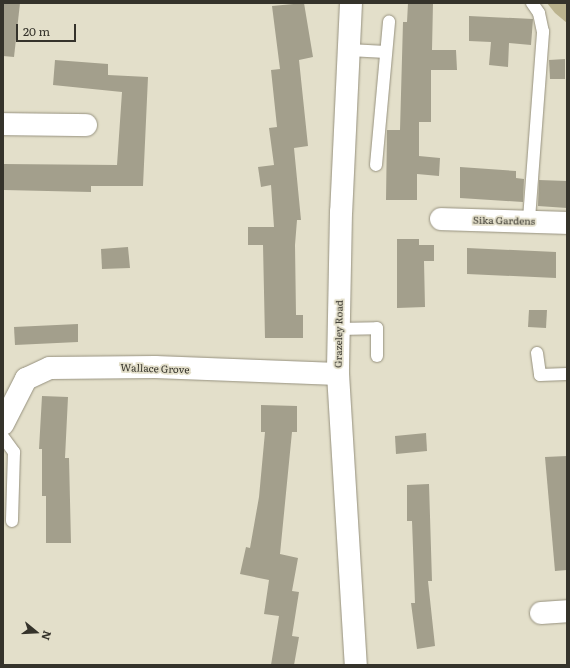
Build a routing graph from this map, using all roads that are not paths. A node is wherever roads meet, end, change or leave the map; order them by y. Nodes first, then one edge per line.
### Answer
1 (351, 3) edge
2 (532, 3) edge
3 (389, 22) dead end
4 (349, 50) junction
5 (386, 52) junction
6 (3, 124) edge
7 (86, 125) dead end
8 (376, 165) dead end
9 (441, 219) dead end
10 (530, 219) junction
11 (567, 223) edge
12 (338, 329) junction
13 (537, 353) dead end
14 (377, 356) dead end
15 (338, 374) junction
16 (567, 374) edge
17 (3, 424) edge
18 (3, 437) edge
19 (12, 521) dead end
20 (567, 611) edge
21 (541, 613) dead end
22 (356, 665) edge

1 - 4 street, Grazeley Road
2 - 10 lane
3 - 5 lane
4 - 5 lane
4 - 12 street, Grazeley Road
5 - 8 lane
6 - 7 street
9 - 10 street, Sika Gardens
10 - 11 street, Sika Gardens
12 - 14 lane
12 - 15 street, Grazeley Road
13 - 16 lane
15 - 17 street, Wallace Grove
15 - 22 street, Grazeley Road
18 - 19 lane
20 - 21 street

